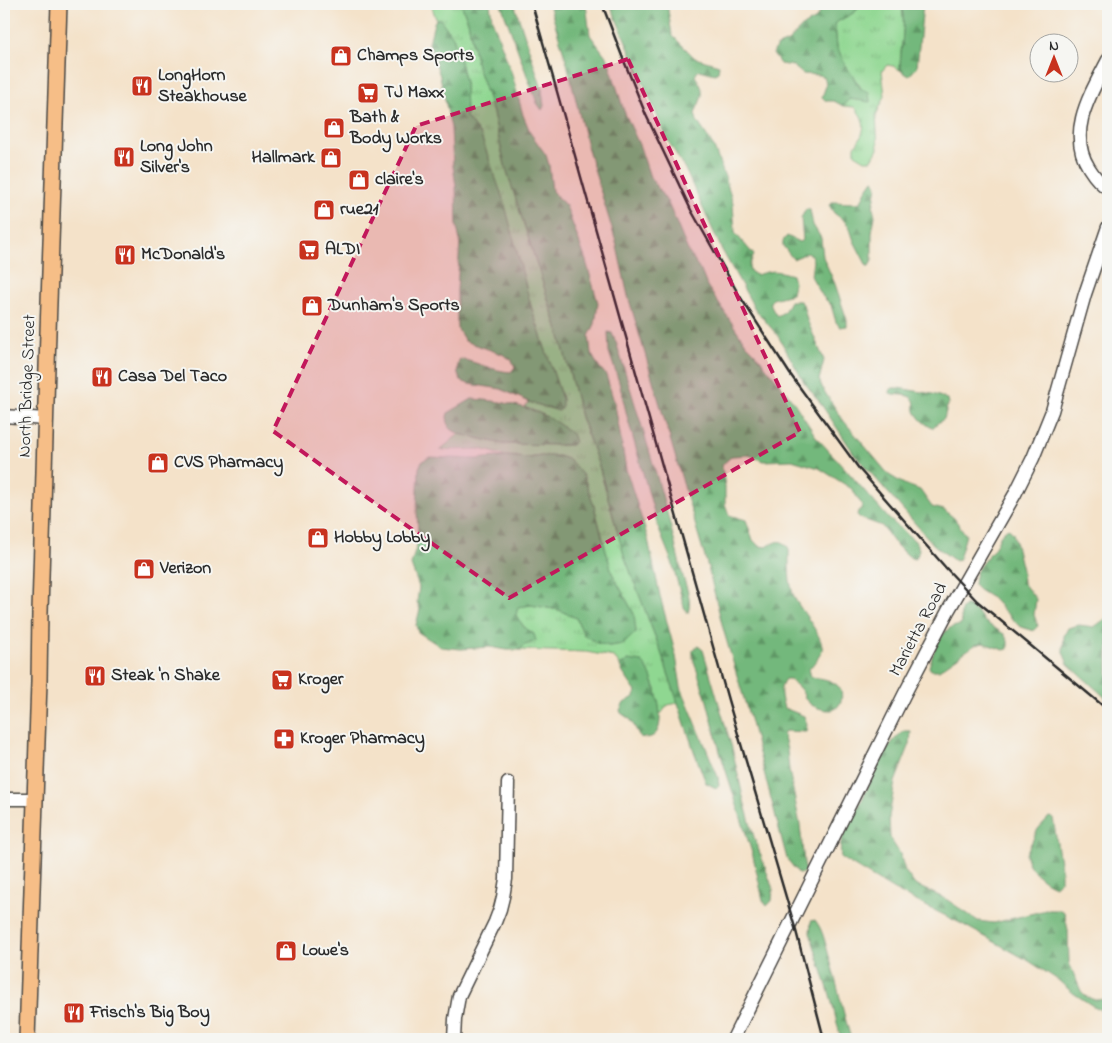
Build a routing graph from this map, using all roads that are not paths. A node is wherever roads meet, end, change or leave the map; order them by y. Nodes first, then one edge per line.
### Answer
1 (59, 4) edge
2 (1108, 60) edge
3 (1108, 188) edge
4 (1108, 227) edge
5 (4, 416) edge
6 (45, 419) junction
7 (508, 783) dead end
8 (4, 799) edge
9 (34, 800) junction
10 (27, 1039) edge
11 (454, 1039) edge
12 (733, 1039) edge

1 - 6 main road, North Bridge Street
2 - 3 street
4 - 12 street, Marietta Road
5 - 6 street
6 - 9 main road, North Bridge Street
7 - 11 street
8 - 9 street
9 - 10 main road, North Bridge Street

